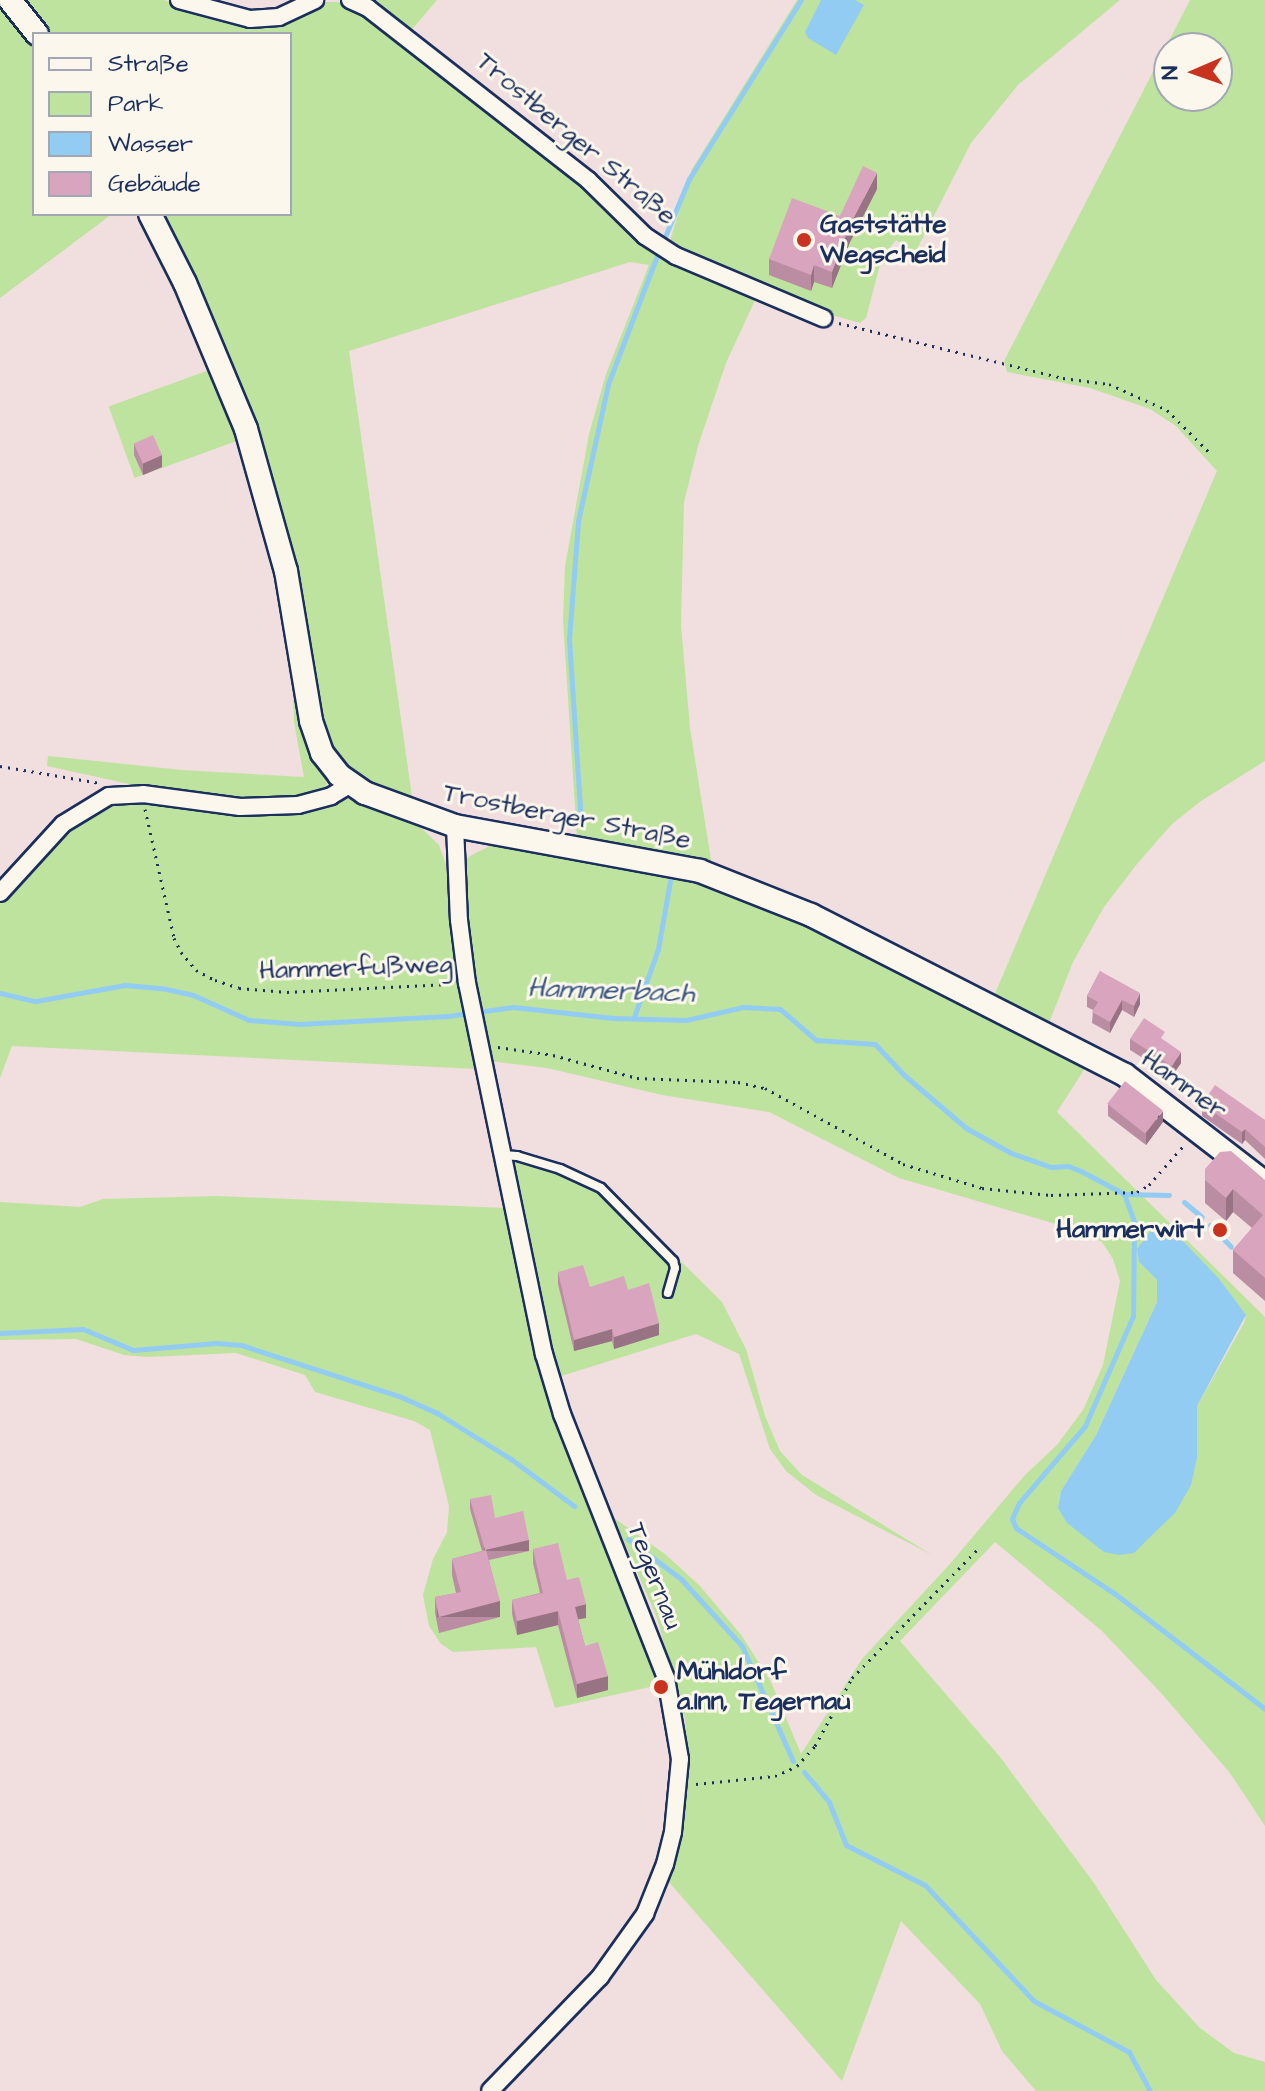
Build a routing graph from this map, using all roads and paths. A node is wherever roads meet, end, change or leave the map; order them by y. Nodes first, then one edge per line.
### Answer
1 (10, 0) edge
2 (179, 0) edge
3 (315, 0) edge
4 (350, 0) edge
5 (35, 32) edge
6 (151, 216) edge
7 (823, 318) joint
8 (1210, 453) dead end
9 (0, 766) edge
10 (351, 784) junction
11 (137, 793) junction
12 (455, 826) junction
13 (0, 893) edge
14 (469, 990) junction
15 (477, 1038) junction
16 (1065, 1042) joint
17 (1199, 1129) junction
18 (501, 1155) junction
19 (1265, 1183) edge
20 (668, 1293) dead end
21 (979, 1548) dead end
22 (680, 1786) junction
23 (490, 2091) edge

1 - 5 main road
2 - 3 street
4 - 7 street, Trostberger Straße
6 - 10 main road, Trostberger Straße
7 - 8 path
9 - 11 path
10 - 11 street
10 - 12 main road, Trostberger Straße
11 - 13 street
11 - 14 path, Hammerfußweg
12 - 14 street, Tegernau
12 - 16 main road, Trostberger Straße
14 - 15 street, Tegernau
15 - 17 path
15 - 18 street, Tegernau
16 - 17 main road, Hammer
17 - 19 main road, Hammer
18 - 20 lane
18 - 22 street, Tegernau
21 - 22 path
22 - 23 street, Tegernau

